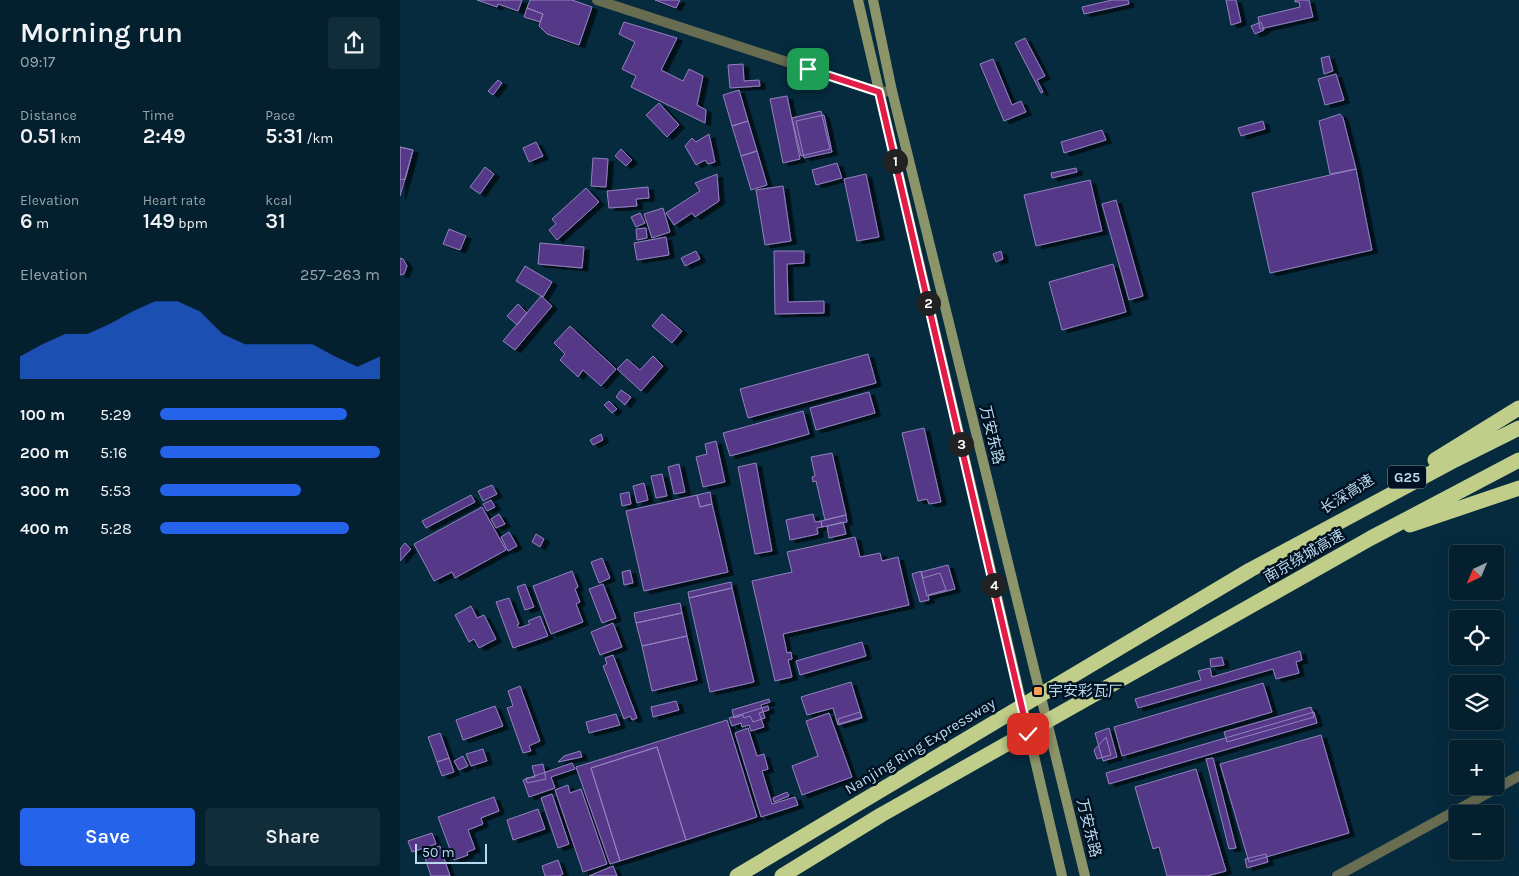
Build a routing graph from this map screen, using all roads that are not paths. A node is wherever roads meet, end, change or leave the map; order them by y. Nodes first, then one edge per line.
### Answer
1 (597, 0) edge
2 (858, 0) edge
3 (873, 0) edge
4 (892, 91) junction
5 (879, 92) junction
6 (1519, 408) edge
7 (1519, 428) edge
8 (1519, 460) edge
9 (1519, 488) edge
10 (1371, 538) junction
11 (1295, 546) junction
12 (1250, 570) joint
13 (1519, 776) edge
14 (737, 876) edge
15 (782, 876) edge
16 (1062, 876) edge
17 (1085, 876) edge
18 (1337, 876) edge

1 - 5 street
2 - 5 main road
3 - 4 main road, 万安东路
4 - 5 street
4 - 17 main road, 万安东路
5 - 16 main road
6 - 11 highway, 长深高速 / G25
7 - 11 highway
8 - 10 highway
9 - 10 highway
10 - 15 highway, 南京绕城高速
11 - 12 highway, 南京绕城高速 / G25
12 - 14 highway, Nanjing Ring Expressway / G25
13 - 18 street

